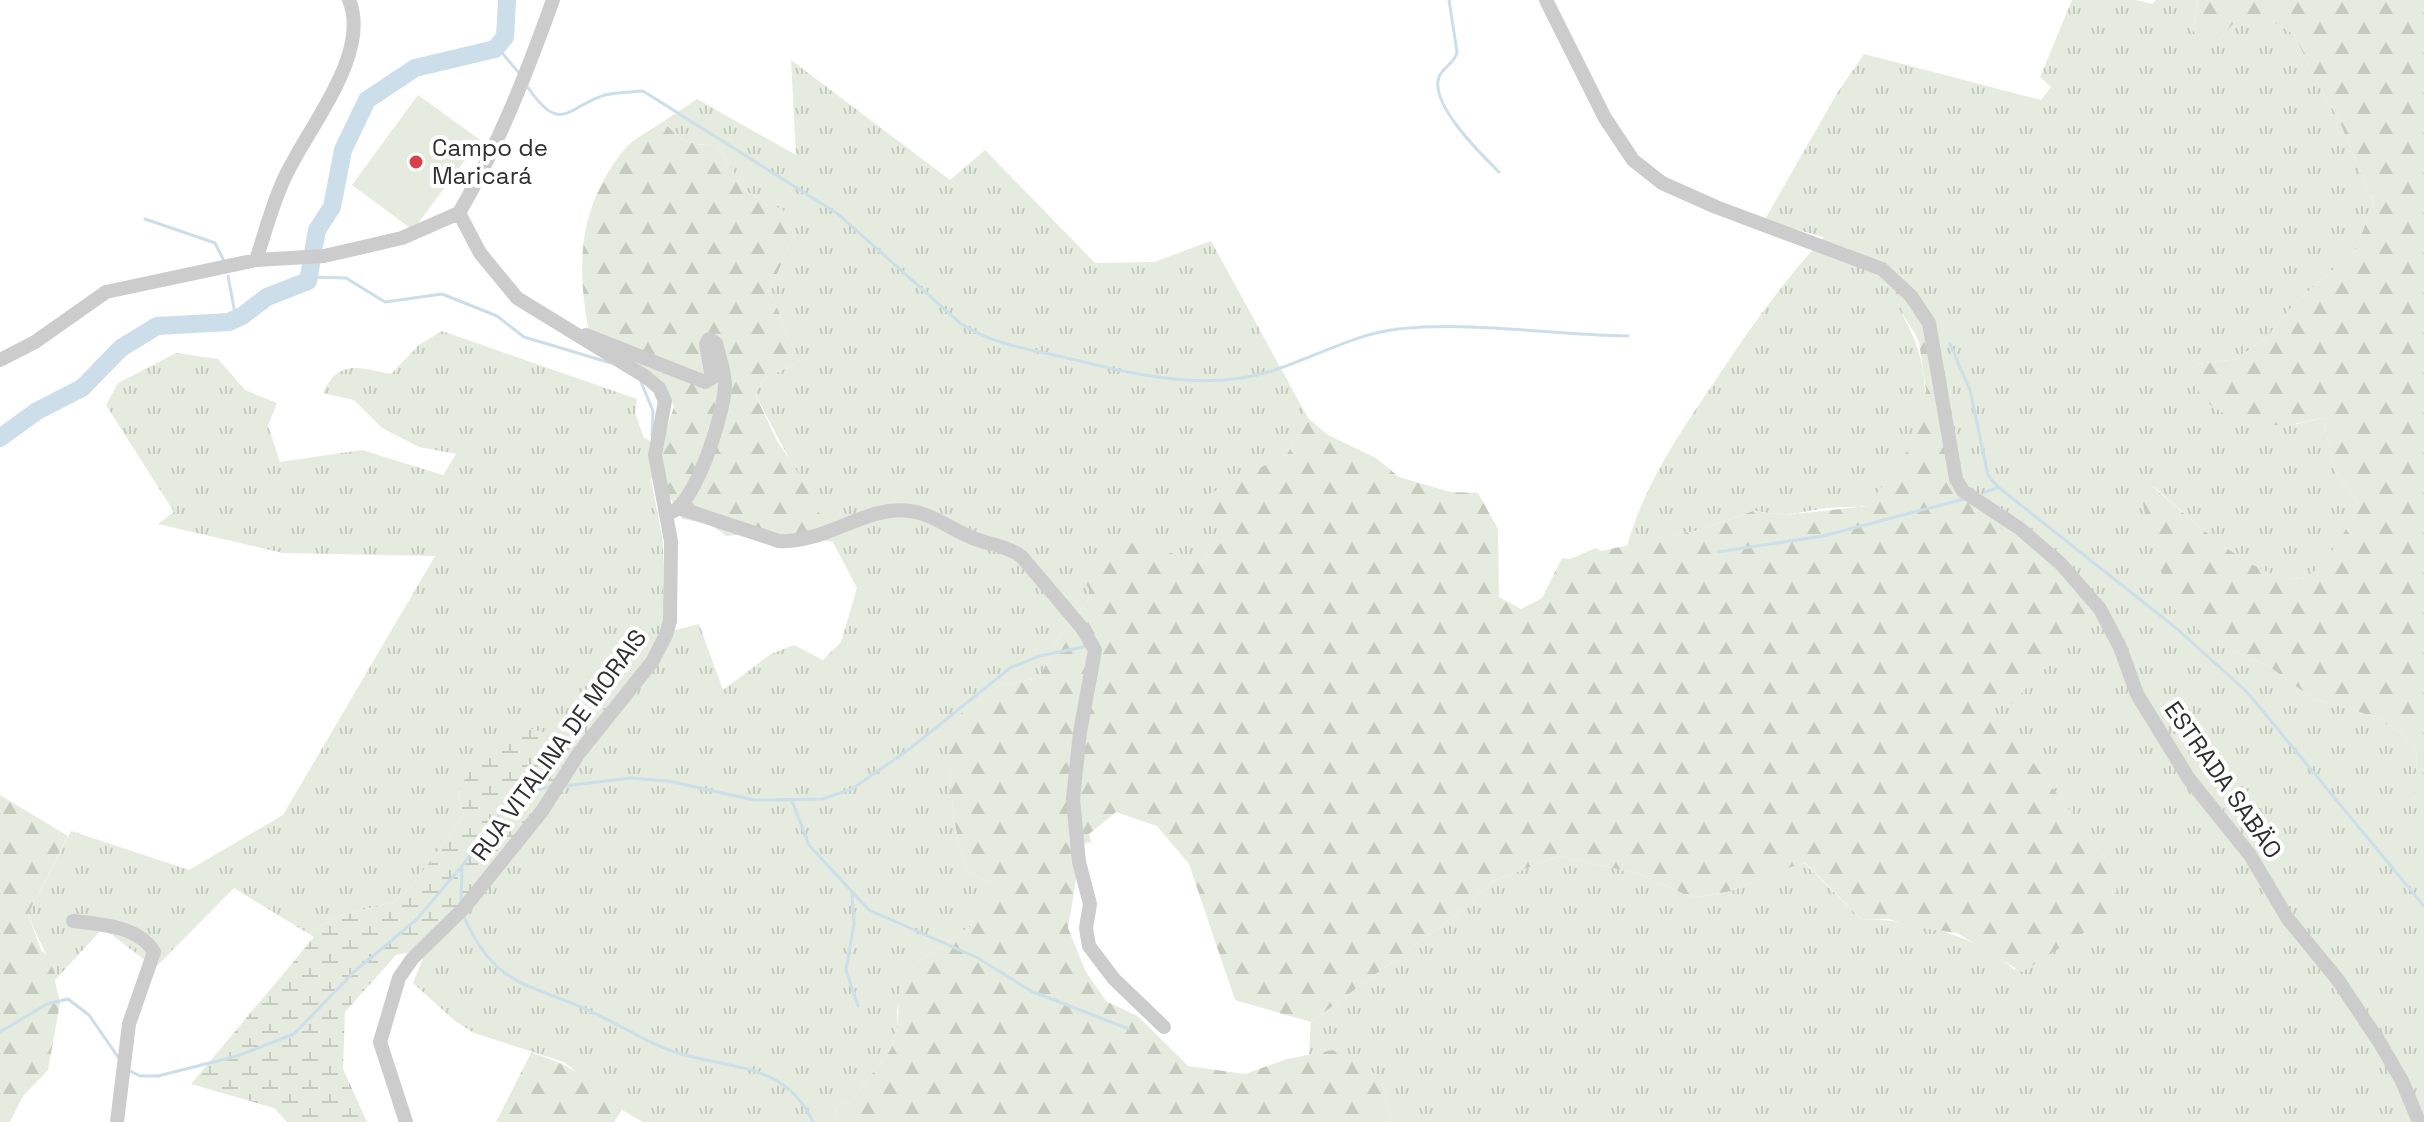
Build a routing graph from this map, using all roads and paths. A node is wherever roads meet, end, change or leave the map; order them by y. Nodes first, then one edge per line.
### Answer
1 (349, 0) edge
2 (553, 0) edge
3 (1546, 0) edge
4 (459, 213) junction
5 (256, 260) junction
6 (570, 331) junction
7 (0, 360) edge
8 (673, 510) junction
9 (73, 921) dead end
10 (1164, 1027) dead end
11 (117, 1122) edge
12 (406, 1122) edge
13 (2419, 1122) edge

1 - 5 street
2 - 4 street
3 - 13 street, ESTRADA SABÄO
4 - 5 street
4 - 6 street, RUA VITALINA DE MORAIS
5 - 7 street
6 - 8 street, RUA VITALINA DE MORAIS
6 - 8 street
8 - 10 street
8 - 12 street, RUA VITALINA DE MORAIS
9 - 11 street

